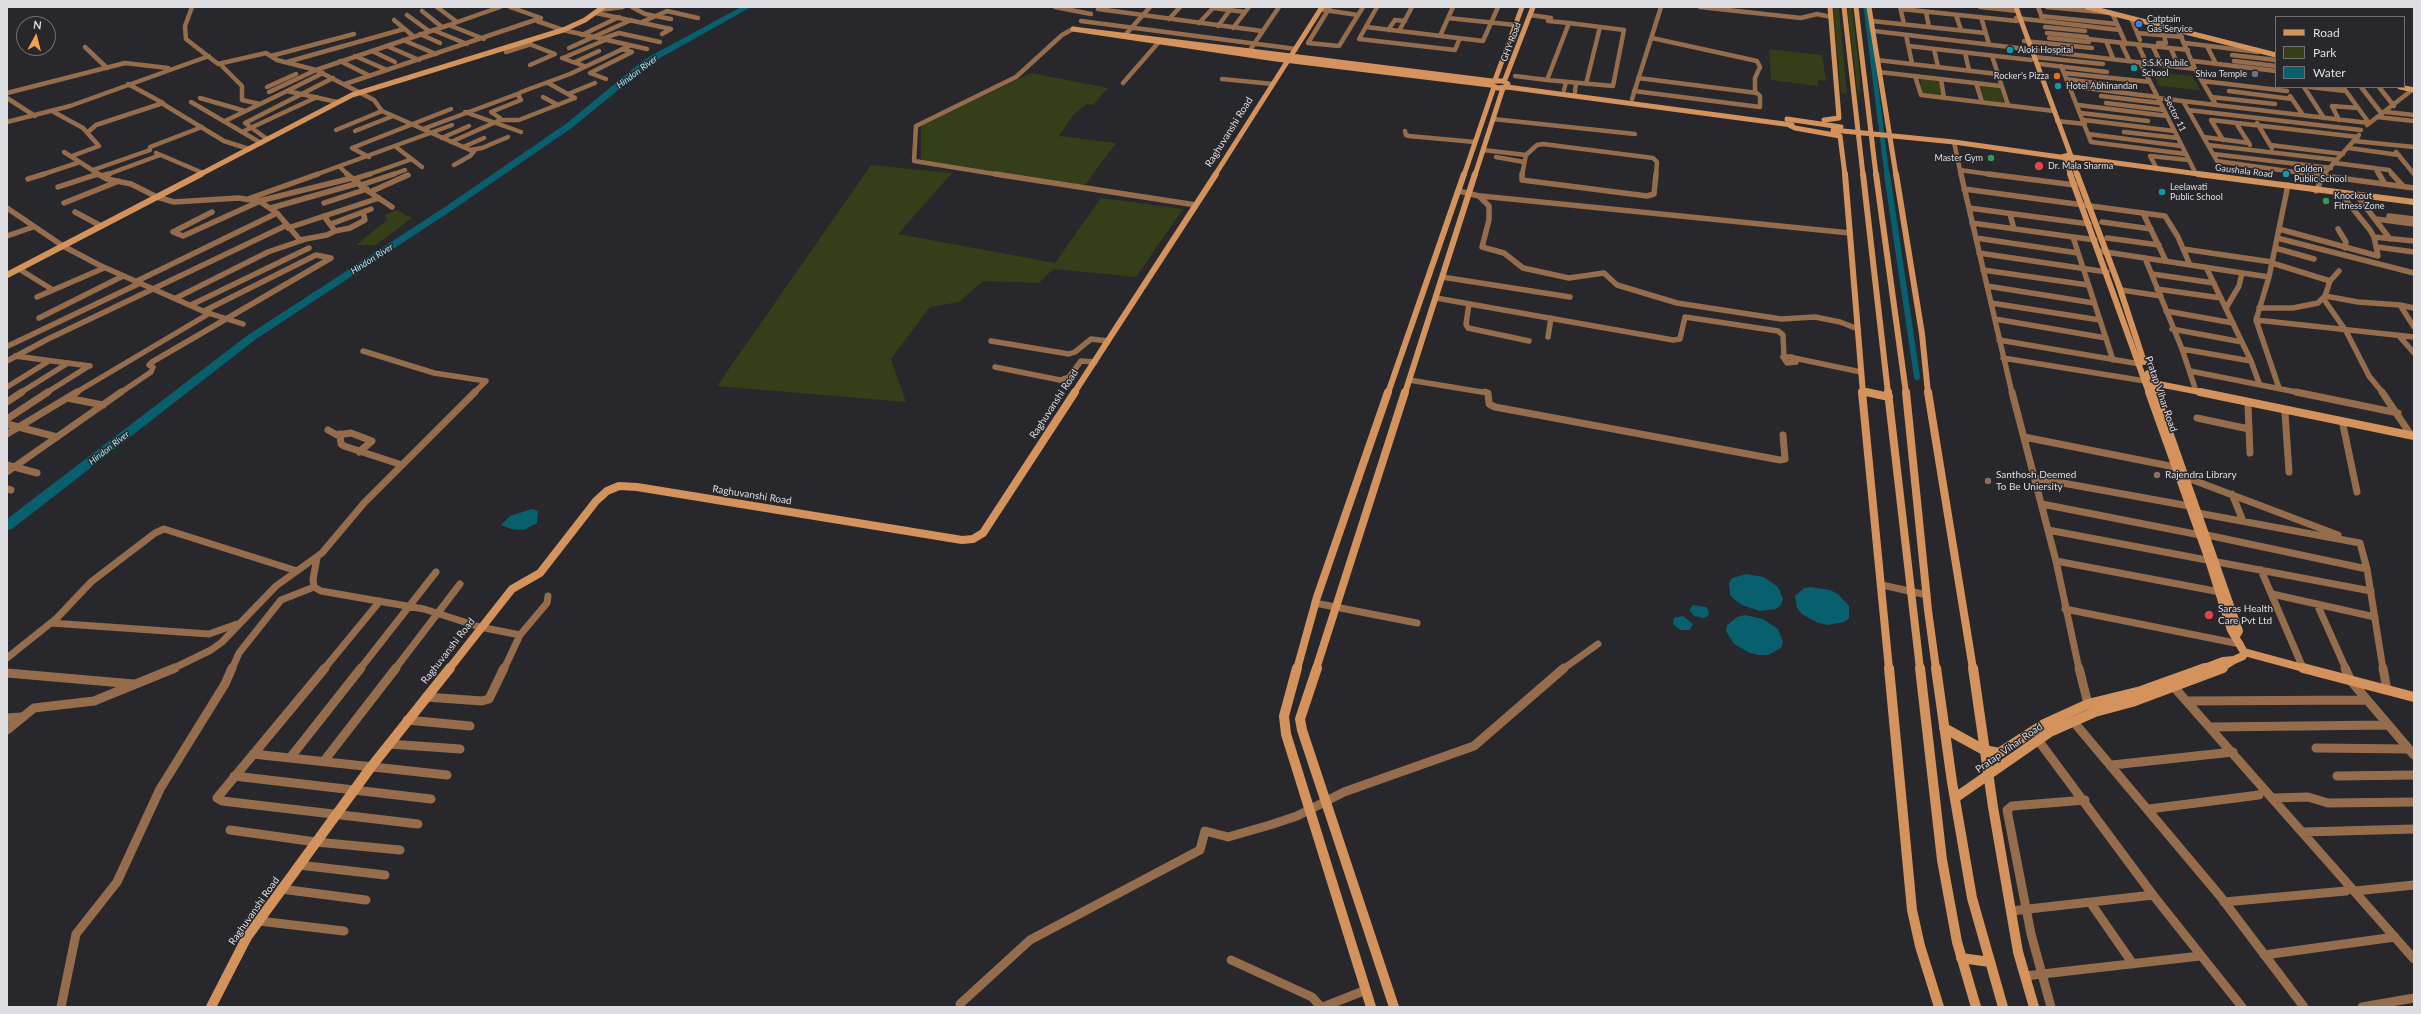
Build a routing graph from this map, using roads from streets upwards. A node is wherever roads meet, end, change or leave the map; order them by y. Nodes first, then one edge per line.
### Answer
1 (192, 7) edge
2 (437, 7) edge
3 (500, 7) edge
4 (510, 7) edge
5 (623, 7) edge
6 (632, 7) edge
7 (1056, 7) edge
8 (1150, 7) edge
9 (1174, 7) edge
10 (1180, 7) edge
11 (1213, 7) edge
12 (1249, 7) edge
13 (1279, 7) edge
14 (1363, 7) edge
15 (1377, 7) edge
16 (1412, 7) edge
17 (1453, 7) edge
18 (1498, 7) edge
19 (1522, 7) edge
20 (1533, 7) edge
21 (1661, 7) edge
22 (1700, 7) edge
23 (1830, 7) edge
24 (1844, 7) edge
25 (1856, 7) edge
26 (1869, 7) edge
27 (1980, 7) edge
28 (2038, 7) edge
29 (2047, 7) edge
30 (2087, 7) edge
31 (1100, 8) edge
32 (1321, 8) edge
33 (1900, 8) edge
34 (1328, 9) edge
35 (2015, 9) edge
36 (2066, 9) junction
37 (599, 10) edge
38 (1230, 10) junction
39 (2082, 10) junction
40 (422, 11) dead end
41 (1245, 12) junction
42 (1926, 12) junction
43 (2098, 12) junction
44 (1091, 14) junction
45 (2112, 14) junction
46 (407, 15) dead end
47 (1358, 15) junction
48 (1956, 15) junction
49 (655, 16) junction
50 (1142, 16) junction
51 (1449, 16) junction
52 (1530, 16) junction
53 (2041, 16) junction
54 (619, 17) junction
55 (1831, 17) junction
56 (1981, 17) junction
57 (698, 18) dead end
58 (2130, 18) junction
59 (671, 19) dead end
60 (1169, 19) junction
61 (2018, 19) junction
62 (2070, 19) junction
63 (394, 20) dead end
64 (537, 20) junction
65 (631, 20) junction
66 (1872, 20) junction
67 (1081, 21) junction
68 (1405, 21) junction
69 (1493, 21) junction
70 (2043, 21) junction
71 (2085, 21) junction
72 (457, 22) junction
73 (642, 22) junction
74 (1571, 22) junction
75 (1199, 23) junction
76 (2102, 23) junction
77 (449, 24) junction
78 (1516, 24) junction
79 (1904, 24) junction
80 (2118, 24) junction
81 (1218, 26) junction
82 (1366, 26) junction
83 (2082, 26) junction
84 (392, 27) dead end
85 (442, 27) junction
86 (1600, 27) junction
87 (1929, 27) junction
88 (2045, 27) junction
89 (1132, 28) junction
90 (1233, 28) junction
91 (404, 29) junction
92 (1075, 29) junction
93 (350, 30) dead end
94 (431, 30) junction
95 (563, 30) junction
96 (1388, 30) junction
97 (1961, 30) junction
98 (2120, 30) junction
99 (2178, 30) junction
100 (1399, 31) junction
101 (1874, 31) junction
102 (2085, 31) junction
103 (1262, 32) junction
104 (1985, 33) junction
105 (2047, 33) junction
106 (2137, 33) junction
107 (420, 34) junction
108 (662, 34) dead end
109 (1126, 34) junction
110 (356, 35) junction
111 (582, 35) junction
112 (1906, 35) junction
113 (413, 36) junction
114 (1440, 36) junction
115 (2164, 36) junction
116 (484, 38) junction
117 (593, 38) junction
118 (1460, 38) junction
119 (1652, 38) junction
120 (2049, 38) junction
121 (2182, 38) junction
122 (364, 40) junction
123 (403, 40) junction
124 (603, 40) junction
125 (2088, 40) junction
126 (2026, 41) junction
127 (2106, 41) junction
128 (524, 42) junction
129 (660, 42) dead end
130 (2124, 42) junction
131 (440, 43) dead end
132 (1158, 43) junction
133 (2139, 43) junction
134 (2185, 43) junction
135 (467, 44) junction
136 (531, 44) junction
137 (1254, 44) junction
138 (1989, 44) junction
139 (2052, 44) junction
140 (388, 46) junction
141 (629, 46) junction
142 (1909, 46) junction
143 (2207, 46) junction
144 (85, 47) dead end
145 (2153, 47) junction
146 (569, 48) dead end
147 (2092, 48) junction
148 (2171, 48) junction
149 (2228, 48) junction
150 (622, 49) junction
151 (647, 49) dead end
152 (1296, 49) junction
153 (1934, 49) junction
154 (2029, 49) junction
155 (1250, 50) junction
156 (2188, 50) junction
157 (372, 51) junction
158 (599, 51) dead end
159 (506, 52) dead end
160 (1965, 53) junction
161 (436, 54) junction
162 (2269, 54) junction
163 (554, 55) junction
164 (2232, 55) junction
165 (209, 56) junction
166 (271, 56) junction
167 (355, 56) junction
168 (1992, 56) junction
169 (2097, 57) junction
170 (2275, 57) edge
171 (2275, 57) edge
172 (563, 58) junction
173 (1290, 58) junction
174 (2032, 58) junction
175 (2113, 58) junction
176 (419, 60) junction
177 (1877, 60) junction
178 (2129, 60) junction
179 (340, 61) junction
180 (2193, 61) junction
181 (2234, 61) junction
182 (285, 62) junction
183 (395, 62) dead end
184 (575, 62) junction
185 (2140, 62) junction
186 (2146, 62) junction
187 (1912, 63) junction
188 (220, 64) junction
189 (530, 64) dead end
190 (2040, 64) dead end
191 (2104, 64) junction
192 (2161, 64) junction
193 (2216, 64) junction
194 (584, 66) junction
195 (1938, 66) junction
196 (2061, 66) junction
197 (2179, 66) junction
198 (2237, 67) junction
199 (107, 68) junction
200 (170, 68) junction
201 (310, 68) junction
202 (2195, 68) junction
203 (316, 70) junction
204 (387, 70) junction
205 (1969, 70) junction
206 (2275, 70) edge
207 (2275, 70) edge
208 (1879, 72) junction
209 (2107, 72) junction
210 (323, 73) junction
211 (2064, 73) junction
212 (1997, 74) junction
213 (370, 76) junction
214 (1515, 76) dead end
215 (1915, 76) junction
216 (333, 78) junction
217 (1638, 78) junction
218 (2110, 78) junction
219 (606, 79) dead end
220 (1222, 79) dead end
221 (1941, 79) junction
222 (1547, 80) junction
223 (2066, 80) junction
224 (2129, 80) junction
225 (2202, 81) junction
226 (1566, 82) junction
227 (2150, 82) junction
228 (548, 83) junction
229 (595, 83) dead end
230 (1122, 83) dead end
231 (1576, 83) junction
232 (1976, 83) junction
233 (128, 84) junction
234 (345, 84) junction
235 (1274, 84) junction
236 (1493, 84) junction
237 (1586, 84) junction
238 (2225, 84) junction
239 (1506, 86) junction
240 (2002, 86) junction
241 (2069, 86) junction
242 (267, 87) dead end
243 (2132, 88) junction
244 (2305, 88) edge
245 (2327, 88) edge
246 (2362, 88) edge
247 (2380, 88) edge
248 (2286, 89) edge
249 (2344, 89) edge
250 (1564, 90) junction
251 (2413, 90) edge
252 (288, 91) junction
253 (1634, 91) junction
254 (2230, 91) junction
255 (269, 92) dead end
256 (359, 92) junction
257 (1575, 92) junction
258 (7, 93) edge
259 (520, 93) junction
260 (1755, 93) junction
261 (302, 94) junction
262 (568, 94) junction
263 (2136, 94) junction
264 (2101, 96) dead end
265 (2269, 96) junction
266 (318, 97) junction
267 (543, 97) dead end
268 (2211, 97) junction
269 (7, 98) edge
270 (200, 98) dead end
271 (1944, 98) junction
272 (1632, 99) junction
273 (2159, 99) junction
274 (2234, 99) junction
275 (2292, 99) junction
276 (2183, 101) junction
277 (191, 102) dead end
278 (337, 102) junction
279 (1982, 102) junction
280 (2106, 103) dead end
281 (163, 104) junction
282 (260, 104) junction
283 (2078, 104) junction
284 (2275, 104) junction
285 (508, 105) junction
286 (558, 105) junction
287 (2008, 105) junction
288 (2216, 105) junction
289 (2394, 106) junction
290 (2358, 108) junction
291 (451, 109) dead end
292 (515, 109) dead end
293 (2249, 109) junction
294 (2051, 110) junction
295 (2164, 110) junction
296 (2188, 110) junction
297 (52, 111) junction
298 (245, 111) junction
299 (382, 111) junction
300 (465, 112) junction
301 (2206, 112) junction
302 (2081, 113) junction
303 (2144, 113) junction
304 (2280, 113) junction
305 (2382, 114) junction
306 (1733, 115) junction
307 (2303, 115) junction
308 (2414, 115) edge
309 (35, 116) junction
310 (393, 116) junction
311 (2167, 116) junction
312 (2254, 118) junction
313 (2324, 118) junction
314 (1493, 119) junction
315 (500, 120) junction
316 (2210, 120) junction
317 (2340, 120) junction
318 (225, 121) junction
319 (2057, 121) junction
320 (2148, 121) junction
321 (2414, 121) edge
322 (7, 122) edge
323 (1786, 122) junction
324 (2084, 122) junction
325 (2236, 122) junction
326 (2369, 123) junction
327 (412, 124) junction
328 (495, 124) junction
329 (2121, 124) junction
330 (452, 125) dead end
331 (2259, 125) junction
332 (469, 126) dead end
333 (202, 127) junction
334 (2151, 128) junction
335 (252, 129) junction
336 (423, 129) junction
337 (336, 130) dead end
338 (2361, 130) junction
339 (355, 131) dead end
340 (1405, 131) dead end
341 (1857, 131) junction
342 (2174, 131) junction
343 (88, 132) junction
344 (242, 132) junction
345 (521, 132) dead end
346 (2124, 132) junction
347 (432, 133) junction
348 (1874, 133) junction
349 (1635, 134) dead end
350 (1886, 134) junction
351 (2088, 134) junction
352 (508, 137) dead end
353 (2204, 137) junction
354 (2358, 137) junction
355 (442, 138) junction
356 (484, 138) dead end
357 (2178, 138) junction
358 (267, 139) junction
359 (2127, 139) junction
360 (2224, 140) junction
361 (451, 142) junction
362 (1475, 142) junction
363 (1954, 142) junction
364 (2354, 142) junction
365 (261, 143) junction
366 (2249, 143) junction
367 (2208, 145) junction
368 (2270, 145) junction
369 (2392, 145) junction
370 (2181, 146) dead end
371 (396, 147) junction
372 (463, 147) junction
373 (2349, 148) junction
374 (2413, 148) edge
375 (249, 149) junction
376 (150, 150) junction
377 (475, 150) junction
378 (2254, 151) junction
379 (64, 152) dead end
380 (1482, 152) junction
381 (2275, 153) junction
382 (160, 154) junction
383 (2186, 154) junction
384 (2213, 154) junction
385 (2343, 154) junction
386 (2398, 154) junction
387 (1526, 155) junction
388 (72, 156) junction
389 (369, 157) junction
390 (2068, 158) junction
391 (412, 159) junction
392 (2189, 160) junction
393 (80, 162) junction
394 (1524, 162) junction
395 (2334, 164) junction
396 (454, 165) dead end
397 (340, 167) junction
398 (422, 167) dead end
399 (2375, 168) junction
400 (2157, 169) junction
401 (1960, 170) junction
402 (203, 173) junction
403 (98, 174) junction
404 (2196, 174) junction
405 (2414, 174) edge
406 (2324, 175) junction
407 (353, 178) junction
408 (28, 179) dead end
409 (119, 181) junction
410 (360, 184) junction
411 (2385, 184) junction
412 (2075, 185) junction
413 (2288, 186) junction
414 (2402, 186) junction
415 (58, 187) dead end
416 (2414, 188) edge
417 (1964, 189) junction
418 (2316, 190) junction
419 (368, 191) junction
420 (1459, 191) junction
421 (1470, 192) junction
422 (2341, 194) junction
423 (1479, 196) junction
424 (157, 197) junction
425 (2358, 197) junction
426 (380, 198) junction
427 (247, 199) junction
428 (259, 201) junction
429 (64, 203) dead end
430 (324, 203) dead end
431 (2414, 203) edge
432 (2082, 204) junction
433 (1196, 205) junction
434 (2090, 206) junction
435 (392, 207) dead end
436 (7, 208) edge
437 (271, 208) junction
438 (1969, 208) junction
439 (371, 209) dead end
440 (75, 212) dead end
441 (212, 212) dead end
442 (363, 212) junction
443 (277, 213) junction
444 (2143, 213) junction
445 (2010, 214) junction
446 (324, 216) junction
447 (2389, 216) dead end
448 (2376, 219) junction
449 (2414, 219) edge
450 (2102, 222) dead end
451 (1972, 223) junction
452 (331, 224) junction
453 (2089, 224) junction
454 (2414, 224) edge
455 (101, 226) junction
456 (33, 227) junction
457 (287, 227) junction
458 (2014, 229) junction
459 (2151, 229) junction
460 (2279, 229) junction
461 (2338, 229) dead end
462 (335, 231) junction
463 (1850, 233) junction
464 (7, 236) edge
465 (2073, 237) junction
466 (1976, 238) junction
467 (2107, 238) dead end
468 (2277, 238) junction
469 (2390, 239) junction
470 (2095, 240) junction
471 (300, 241) junction
472 (2414, 241) edge
473 (2376, 242) junction
474 (2325, 243) junction
475 (2159, 245) junction
476 (63, 246) junction
477 (2414, 246) edge
478 (309, 248) junction
479 (2275, 248) junction
480 (2345, 248) junction
481 (2184, 249) junction
482 (2324, 250) junction
483 (2102, 251) junction
484 (2414, 252) edge
485 (1979, 253) junction
486 (2078, 253) junction
487 (321, 254) junction
488 (2378, 256) junction
489 (2146, 258) junction
490 (2314, 259) dead end
491 (2166, 261) junction
492 (2272, 262) junction
493 (2379, 264) junction
494 (2190, 265) junction
495 (2206, 267) junction
496 (104, 268) junction
497 (19, 269) junction
498 (1983, 270) junction
499 (2083, 270) junction
500 (2339, 271) dead end
501 (2106, 272) junction
502 (2242, 273) junction
503 (2414, 273) edge
504 (2152, 274) junction
505 (7, 275) edge
506 (123, 276) junction
507 (1442, 277) junction
508 (2269, 277) junction
509 (2330, 281) junction
510 (136, 283) junction
511 (2214, 283) junction
512 (2088, 285) junction
513 (1987, 286) junction
514 (2157, 288) junction
515 (154, 289) junction
516 (53, 290) junction
517 (2120, 290) junction
518 (2161, 296) junction
519 (37, 297) dead end
520 (1570, 297) dead end
521 (2324, 297) junction
522 (176, 298) junction
523 (2221, 298) junction
524 (1435, 300) junction
525 (1991, 303) junction
526 (2094, 303) junction
527 (191, 305) junction
528 (2400, 305) junction
529 (1469, 306) junction
530 (2226, 308) junction
531 (2259, 308) junction
532 (2414, 308) edge
533 (2166, 311) junction
534 (207, 312) junction
535 (39, 318) dead end
536 (1551, 318) junction
537 (226, 319) junction
538 (1995, 319) junction
539 (2100, 320) junction
540 (2256, 320) junction
541 (2233, 323) junction
542 (243, 324) dead end
543 (2414, 326) edge
544 (1858, 329) junction
545 (2172, 329) junction
546 (2346, 331) junction
547 (1548, 336) dead end
548 (2400, 337) junction
549 (2414, 337) edge
550 (2106, 338) junction
551 (1999, 340) junction
552 (991, 341) dead end
553 (1108, 341) junction
554 (1529, 341) dead end
555 (2242, 342) junction
556 (8, 345) edge
557 (152, 347) junction
558 (2182, 349) junction
559 (363, 351) dead end
560 (169, 352) junction
561 (2414, 353) edge
562 (17, 355) junction
563 (2003, 358) junction
564 (2113, 360) junction
565 (7, 361) edge
566 (49, 361) junction
567 (2251, 361) junction
568 (1095, 362) junction
569 (68, 363) junction
570 (2140, 364) junction
571 (995, 367) dead end
572 (2190, 371) junction
573 (1862, 374) junction
574 (1409, 380) junction
575 (2259, 383) junction
576 (2149, 384) junction
577 (7, 388) edge
578 (2279, 388) junction
579 (2196, 391) junction
580 (1863, 392) junction
581 (1889, 397) junction
582 (66, 398) junction
583 (7, 402) edge
584 (103, 405) junction
585 (2248, 405) junction
586 (2285, 413) junction
587 (2398, 413) junction
588 (2197, 418) dead end
589 (7, 419) edge
590 (7, 424) edge
591 (2343, 425) junction
592 (18, 427) junction
593 (2249, 429) junction
594 (328, 430) dead end
595 (2165, 431) junction
596 (7, 434) edge
597 (340, 434) junction
598 (1783, 435) dead end
599 (57, 437) junction
600 (2024, 437) junction
601 (2413, 437) edge
602 (360, 452) junction
603 (2250, 453) dead end
604 (7, 465) edge
605 (402, 465) junction
606 (14, 467) junction
607 (2174, 467) junction
608 (7, 472) edge
609 (2289, 472) dead end
610 (37, 473) dead end
611 (2185, 477) junction
612 (2035, 478) junction
613 (2357, 492) dead end
614 (2232, 494) junction
615 (2042, 504) junction
616 (2189, 506) junction
617 (2198, 513) junction
618 (2243, 521) junction
619 (2048, 530) junction
620 (2203, 535) junction
621 (2356, 542) junction
622 (318, 557) junction
623 (2056, 561) junction
624 (2213, 561) junction
625 (2368, 569) junction
626 (2261, 570) junction
627 (297, 571) junction
628 (436, 572) dead end
629 (460, 584) dead end
630 (1882, 585) junction
631 (314, 587) junction
632 (1912, 591) junction
633 (2220, 592) junction
634 (2371, 592) junction
635 (1927, 594) junction
636 (2272, 594) junction
637 (548, 596) dead end
638 (380, 601) junction
639 (1315, 603) junction
640 (2317, 604) junction
641 (408, 606) junction
642 (1336, 607) junction
643 (2065, 609) junction
644 (437, 613) junction
645 (2376, 617) junction
646 (242, 621) junction
647 (51, 623) junction
648 (1417, 623) dead end
649 (480, 627) junction
650 (520, 635) junction
651 (1598, 644) dead end
652 (2240, 644) junction
653 (7, 658) edge
654 (2234, 660) junction
655 (2303, 668) junction
656 (7, 673) edge
657 (2350, 681) junction
658 (134, 684) junction
659 (2173, 686) junction
660 (2387, 690) junction
661 (426, 697) junction
662 (2414, 697) edge
663 (2367, 700) junction
664 (2187, 701) junction
665 (2088, 704) junction
666 (2096, 712) junction
667 (21, 717) junction
668 (7, 718) edge
669 (407, 720) junction
670 (2073, 721) junction
671 (2388, 725) junction
672 (470, 726) dead end
673 (2211, 727) junction
674 (1944, 728) junction
675 (7, 730) edge
676 (2038, 740) junction
677 (389, 744) junction
678 (2316, 748) dead end
679 (460, 749) dead end
680 (1984, 750) junction
681 (2233, 752) junction
682 (2411, 752) edge
683 (253, 754) junction
684 (290, 758) junction
685 (324, 761) junction
686 (2112, 765) junction
687 (371, 767) junction
688 (447, 775) dead end
689 (2414, 775) edge
690 (234, 776) junction
691 (1989, 776) junction
692 (2337, 776) dead end
693 (353, 791) junction
694 (2259, 795) dead end
695 (1955, 798) junction
696 (2274, 798) junction
697 (431, 799) dead end
698 (2085, 800) junction
699 (1325, 801) junction
700 (2414, 802) edge
701 (2149, 809) junction
702 (336, 815) junction
703 (1313, 817) junction
704 (418, 824) dead end
705 (2414, 829) edge
706 (230, 830) dead end
707 (2304, 832) junction
708 (316, 842) junction
709 (400, 850) dead end
710 (299, 865) junction
711 (385, 875) dead end
712 (2414, 885) edge
713 (281, 889) junction
714 (2350, 891) junction
715 (2153, 895) junction
716 (366, 900) dead end
717 (2090, 902) junction
718 (2224, 902) junction
719 (2027, 909) junction
720 (2011, 911) junction
721 (259, 921) junction
722 (344, 931) dead end
723 (2395, 937) junction
724 (2264, 955) junction
725 (2200, 956) junction
726 (1961, 958) junction
727 (2414, 958) edge
728 (1231, 960) dead end
729 (1990, 962) junction
730 (2133, 964) junction
731 (2025, 976) junction
732 (2042, 976) junction
733 (1366, 990) junction
734 (2414, 998) edge
735 (960, 1004) dead end
736 (61, 1007) edge
737 (211, 1007) edge
738 (1322, 1007) edge
739 (1372, 1007) edge
740 (1394, 1007) edge
741 (1939, 1007) edge
742 (1976, 1007) edge
743 (2004, 1007) edge
744 (2034, 1007) edge
745 (2051, 1007) edge
746 (2242, 1007) edge
747 (2304, 1007) edge
748 (2368, 1007) edge

1 - 165 street
2 - 72 street
3 - 72 street
4 - 64 street
5 - 37 street
6 - 49 street
7 - 44 street
8 - 50 street
9 - 10 street
10 - 60 street
11 - 38 street
11 - 75 street
12 - 41 street
13 - 103 street
14 - 47 street
15 - 82 street
16 - 68 street
17 - 51 street
18 - 69 street
19 - 78 street, GHY Road
20 - 52 street, GHY Road
21 - 119 street
22 - 55 street
23 - 55 street
24 - 341 street
25 - 348 street
26 - 66 street
27 - 35 street
28 - 53 street
29 - 36 street
30 - 45 street
31 - 44 street
31 - 50 street
32 - 34 street
32 - 152 street, Raghuvanshi Road
33 - 42 street
33 - 79 street
34 - 47 street
34 - 47 street
35 - 61 street, Pratap Vihar Road
36 - 39 street
36 - 62 street
37 - 54 street
37 - 95 street
38 - 41 street
38 - 81 street
39 - 43 street
39 - 71 street
40 - 85 street
41 - 90 street
42 - 48 street
42 - 87 street
43 - 45 street
43 - 76 street
44 - 67 street
45 - 58 street
45 - 80 street
46 - 94 street
48 - 56 street
48 - 97 street
49 - 57 street
49 - 59 street
49 - 73 street
50 - 60 street
50 - 89 street
51 - 69 street
51 - 114 street
52 - 74 street
52 - 239 street, GHY Road
53 - 62 street
53 - 70 street
54 - 65 street
54 - 111 street
55 - 323 street
56 - 61 street
56 - 104 street
58 - 99 street
58 - 106 street
60 - 75 street
61 - 70 street
61 - 126 street, Pratap Vihar Road
62 - 71 street
63 - 91 street
64 - 95 street
64 - 116 street
65 - 73 street
65 - 117 street
66 - 79 street
66 - 101 street
67 - 89 street
67 - 92 street
68 - 96 street
68 - 100 street
69 - 78 street
69 - 118 street
70 - 83 street
70 - 88 street
71 - 76 street
72 - 77 street
73 - 108 street
74 - 86 street
74 - 222 street
75 - 81 street
76 - 80 street
77 - 85 street
77 - 116 street
78 - 236 street, GHY Road
79 - 87 street
80 - 98 street
81 - 90 street
82 - 96 street
82 - 118 street
83 - 98 street
83 - 102 street
84 - 110 street
85 - 94 street
86 - 237 street
86 - 237 street
87 - 97 street
88 - 102 street
88 - 105 street
89 - 109 street
89 - 137 street
90 - 103 street
91 - 113 street
91 - 122 street
92 - 109 street
92 - 132 street
92 - 433 street
93 - 110 street
94 - 107 street
94 - 135 street
95 - 111 street
95 - 128 street
96 - 100 street
97 - 104 street
98 - 130 street
99 - 121 street
99 - 162 street
100 - 114 street
101 - 112 street
101 - 177 street
102 - 125 street
103 - 137 street
104 - 138 street
105 - 120 street
105 - 125 street
106 - 115 street
106 - 133 street
107 - 113 street
107 - 131 street
109 - 155 street
110 - 122 street
110 - 166 street
111 - 117 street
112 - 138 street
112 - 142 street
113 - 123 street
114 - 118 street
115 - 121 street
115 - 133 street
116 - 135 street
117 - 124 street
117 - 146 street
119 - 217 street
119 - 260 street
120 - 125 street
120 - 139 street
121 - 134 street
122 - 182 street
123 - 140 street
123 - 161 street
124 - 129 street
124 - 141 street
124 - 172 street
125 - 127 street
125 - 147 street
126 - 139 street
126 - 154 street, Pratap Vihar Road
127 - 130 street
127 - 175 street
128 - 136 street
128 - 256 street
130 - 133 street
130 - 178 street
132 - 173 street
132 - 230 street
133 - 145 street
133 - 186 street
134 - 143 street
134 - 156 street
135 - 161 street
136 - 159 street
136 - 163 street
137 - 152 street
137 - 155 street
138 - 154 street
139 - 147 street
140 - 157 street
140 - 176 street
141 - 150 street
141 - 151 street
142 - 153 street
142 - 187 street
143 - 149 street
143 - 193 street
144 - 199 street
145 - 148 street
145 - 192 street
147 - 169 street
148 - 156 street
148 - 197 street
149 - 162 street
149 - 164 street
150 - 194 street
150 - 219 street
152 - 173 street, Raghuvanshi Road
153 - 160 street
153 - 195 street
154 - 169 street
154 - 174 street, Pratap Vihar Road
155 - 173 street
156 - 180 street
157 - 167 street
157 - 183 street
158 - 184 street
160 - 168 street
160 - 205 street
161 - 176 street
162 - 170 street
163 - 172 street
163 - 189 street
164 - 171 street
164 - 181 street
165 - 188 street
165 - 200 street
166 - 182 street
166 - 188 street
167 - 179 street
167 - 204 street
168 - 174 street
168 - 212 street
169 - 175 street
169 - 191 street
172 - 184 street
173 - 235 street, Raghuvanshi Road
173 - 236 street
174 - 191 street
174 - 294 street, Pratap Vihar Road
175 - 178 street
176 - 204 street
177 - 187 street
177 - 208 street
178 - 185 street
179 - 203 street
179 - 213 street
180 - 193 street
180 - 202 street
181 - 198 street
181 - 206 street
182 - 201 street
184 - 194 street
185 - 186 street
185 - 227 street, Sector 11
186 - 192 street
187 - 195 street
188 - 282 street
190 - 196 street
191 - 209 street
192 - 197 street
193 - 198 street
194 - 228 street
195 - 205 street
196 - 209 street
196 - 211 street
197 - 202 street
198 - 207 street
199 - 200 street
199 - 258 street
200 - 233 street
201 - 203 street
201 - 242 street
202 - 225 street
203 - 210 street
203 - 255 street
204 - 213 street
205 - 212 street
208 - 215 street
208 - 350 street
209 - 218 street
210 - 216 street
210 - 252 street
211 - 218 street
211 - 223 street
212 - 240 street
213 - 234 street
214 - 222 street
215 - 221 street
215 - 271 street
216 - 234 street
216 - 261 street
217 - 253 street
217 - 260 street
218 - 224 street
220 - 235 street
221 - 232 street
221 - 271 street
222 - 226 street
223 - 241 street
223 - 243 street
224 - 227 street
224 - 243 street
225 - 238 street
225 - 268 street
226 - 231 street
226 - 250 street
227 - 273 street, Sector 11
228 - 259 street
228 - 262 street
229 - 262 street
231 - 237 street
231 - 257 street
232 - 240 street
232 - 279 street
233 - 281 street
233 - 297 street
234 - 256 street
235 - 433 street, Raghuvanshi Road
236 - 239 street
236 - 362 street, GHY Road
238 - 248 street
238 - 254 street
239 - 250 street
239 - 306 street
239 - 314 street, GHY Road
240 - 287 street
241 - 263 street
241 - 283 street
243 - 263 street
244 - 313 street
245 - 249 street
246 - 305 street
247 - 289 street
248 - 275 street
249 - 290 street
250 - 257 street
251 - 289 street
252 - 261 street
252 - 282 street
253 - 260 street
253 - 272 street
254 - 265 street
254 - 274 street
256 - 278 street
256 - 299 street
257 - 272 street
259 - 285 street
259 - 300 street
261 - 266 street
261 - 335 street
262 - 286 street
263 - 273 street
264 - 273 street
265 - 275 street
265 - 284 street
266 - 278 street
266 - 335 street
267 - 286 street
268 - 274 street
268 - 288 street
269 - 309 street
270 - 298 street
271 - 279 street
272 - 306 street
273 - 276 street
273 - 295 street, Sector 11
274 - 284 street
275 - 307 street
276 - 288 street
276 - 296 street
277 - 318 street
278 - 358 street
279 - 287 street
280 - 295 street
281 - 333 street
281 - 343 street
282 - 298 street
283 - 302 street
283 - 303 street
284 - 304 street
285 - 292 street
285 - 315 street
286 - 315 street
287 - 294 street
288 - 293 street
289 - 305 street
290 - 317 street
290 - 326 street
291 - 327 street
293 - 304 street
293 - 312 street
294 - 319 street, Pratap Vihar Road
294 - 390 street, Pratap Vihar Road
295 - 311 street, Sector 11
296 - 301 street
296 - 353 street
297 - 309 street
297 - 343 street
298 - 318 street
299 - 310 street
299 - 337 street
300 - 328 street
300 - 336 street
301 - 312 street
301 - 316 street
302 - 320 street
302 - 324 street
303 - 311 street
303 - 320 street
304 - 307 street
305 - 308 street
305 - 321 street
305 - 326 street
306 - 323 street
307 - 313 street
309 - 322 street
310 - 327 street
310 - 339 street
311 - 342 street, Sector 11
312 - 331 street
312 - 338 street
313 - 317 street
314 - 349 street
314 - 380 street, GHY Road
315 - 328 street
316 - 325 street
316 - 360 street
317 - 326 street
318 - 344 street
319 - 324 street
319 - 390 street, Pratap Vihar Road
320 - 334 street
323 - 341 street
323 - 463 street
324 - 329 street
324 - 351 street
325 - 331 street
325 - 366 street
326 - 338 street
327 - 336 street
327 - 389 street
328 - 345 street
328 - 361 street
329 - 334 street
329 - 346 street
330 - 347 street
331 - 354 street
331 - 368 street
332 - 355 street
333 - 375 street
333 - 376 street
334 - 342 street
335 - 344 street
335 - 358 street
336 - 347 street
338 - 354 street
340 - 362 street
341 - 348 street
341 - 581 street
342 - 357 street, Sector 11
343 - 388 street
344 - 365 street
346 - 357 street
346 - 359 street
347 - 355 street
347 - 371 street
348 - 350 street
348 - 635 street
350 - 363 street
350 - 680 street
351 - 359 street
351 - 383 street
352 - 377 street
353 - 360 street
353 - 367 street
354 - 364 street
355 - 361 street
356 - 372 street
357 - 383 street, Sector 11
358 - 365 street
359 - 370 street
360 - 366 street
361 - 372 street
362 - 420 street, GHY Road
363 - 390 street
363 - 401 street
364 - 369 street
364 - 373 street
365 - 375 street
366 - 378 street
367 - 378 street
367 - 384 street
368 - 381 street
368 - 385 street
369 - 374 street
369 - 386 street
371 - 389 street
371 - 391 street
372 - 377 street
373 - 385 street
373 - 386 street
375 - 402 street
376 - 382 street
376 - 403 street
377 - 396 street
378 - 381 street
379 - 388 street
380 - 387 street
380 - 394 street
380 - 421 street, GHY Road
381 - 395 street
382 - 402 street
382 - 403 street
383 - 392 street, Sector 11
384 - 395 street
384 - 406 street
385 - 395 street
386 - 405 street
387 - 394 street
387 - 394 street
388 - 393 street
389 - 397 street
390 - 400 street, Gaushala Road
390 - 412 street, Pratap Vihar Road
390 - 413 street, Gaushala Road
390 - 434 street, Pratap Vihar Road
391 - 398 street
391 - 407 street
392 - 400 street
392 - 404 street, Sector 11
393 - 403 street
393 - 408 street
395 - 399 street
395 - 406 street
397 - 407 street
397 - 427 street
399 - 411 street
399 - 414 street
400 - 404 street, Gaushala Road
401 - 412 street
401 - 417 street
402 - 424 street
403 - 409 street
403 - 415 street
404 - 413 street, Gaushala Road
406 - 411 street
406 - 418 street
407 - 410 street
407 - 428 street
409 - 424 street
409 - 429 street
410 - 419 street
410 - 419 street
410 - 437 street
411 - 414 street
412 - 432 street, Pratap Vihar Road
413 - 418 street, Gaushala Road
413 - 460 street
414 - 416 street
417 - 432 street
417 - 438 street
418 - 422 street, Gaushala Road
418 - 431 street, Gaushala Road
419 - 426 street
419 - 430 street
420 - 421 street
420 - 639 street, GHY Road
421 - 423 street
421 - 507 street, GHY Road
422 - 425 street, Gaushala Road
422 - 473 street
423 - 463 street
423 - 544 street
424 - 427 street
424 - 455 street
425 - 431 street, Gaushala Road
425 - 448 street
426 - 435 street
426 - 446 street
427 - 428 street
428 - 437 street
428 - 441 street
432 - 434 street
432 - 453 street, Pratap Vihar Road
433 - 553 street, Raghuvanshi Road
434 - 444 street
434 - 483 street, Pratap Vihar Road
436 - 456 street
437 - 443 street
438 - 445 street
438 - 451 street
439 - 442 street
440 - 455 street
442 - 452 street
442 - 462 street
443 - 457 street
443 - 510 street
444 - 459 street
444 - 481 street
445 - 453 street
445 - 458 street
446 - 452 street
446 - 457 street
447 - 449 street
448 - 454 street
448 - 469 street
450 - 459 street
451 - 458 street
451 - 466 street
452 - 462 street
453 - 470 street, Pratap Vihar Road
455 - 476 street
456 - 464 street
456 - 476 street
457 - 471 street
457 - 515 street
458 - 465 street
459 - 475 street
460 - 468 street
460 - 474 street
461 - 480 street
462 - 471 street
463 - 544 street
465 - 470 street
465 - 486 street
466 - 485 street
466 - 486 street
467 - 475 street
468 - 479 street
468 - 482 street
469 - 472 street
469 - 473 street
470 - 483 street, Pratap Vihar Road
471 - 478 street
471 - 522 street
473 - 477 street
473 - 484 street
473 - 488 street
474 - 480 street
474 - 482 street
475 - 491 street
476 - 496 street
476 - 497 street
478 - 487 street
478 - 527 street
479 - 490 street
479 - 492 street
480 - 488 street
481 - 492 street
481 - 494 street
482 - 493 street
483 - 489 street
483 - 501 street, Pratap Vihar Road
483 - 517 street, Pratap Vihar Road
485 - 498 street
485 - 499 street
486 - 499 street
487 - 534 street
487 - 537 street
488 - 493 street
489 - 491 street
489 - 504 street
491 - 494 street
492 - 508 street
492 - 509 street
493 - 503 street
494 - 495 street
495 - 502 street
495 - 511 street
496 - 506 street
496 - 516 street
497 - 505 street
497 - 516 street
498 - 512 street
498 - 513 street
499 - 501 street
499 - 512 street
500 - 509 street
501 - 570 street, Pratap Vihar Road
502 - 508 street
502 - 530 street
504 - 511 street
504 - 514 street
506 - 510 street
506 - 535 street
507 - 520 street
507 - 524 street, GHY Road
508 - 531 street
509 - 521 street
510 - 515 street
510 - 556 street
511 - 523 street
512 - 526 street
513 - 525 street
513 - 526 street
514 - 518 street
514 - 523 street
515 - 522 street
515 - 562 street
516 - 519 street
517 - 518 street
517 - 576 street, Pratap Vihar Road
518 - 533 street
521 - 528 street
521 - 531 street
521 - 546 street
522 - 527 street
523 - 530 street
524 - 529 street
524 - 574 street, GHY Road
525 - 538 street
525 - 539 street
526 - 539 street
527 - 534 street
528 - 532 street
528 - 543 street
529 - 536 street
529 - 554 street
530 - 541 street
531 - 540 street
533 - 541 street
533 - 545 street
534 - 537 street
534 - 557 street
536 - 547 street
536 - 573 street
537 - 542 street
537 - 560 street
538 - 550 street
538 - 551 street
539 - 550 street
540 - 546 street
540 - 578 street
541 - 555 street
544 - 573 street
545 - 555 street
545 - 558 street
546 - 548 street
546 - 587 street
548 - 549 street
548 - 561 street
550 - 564 street
551 - 563 street
551 - 564 street
552 - 553 street
553 - 568 street, Raghuvanshi Road
555 - 567 street
556 - 562 street
557 - 560 street
557 - 582 street
558 - 567 street
558 - 572 street
559 - 605 street
560 - 584 street
562 - 565 street
562 - 566 street
563 - 576 street
563 - 600 street
564 - 570 street
566 - 569 street
566 - 577 street
567 - 575 street
568 - 571 street
568 - 649 street, Raghuvanshi Road
569 - 583 street
569 - 589 street
570 - 576 street, Pratap Vihar Road
572 - 575 street
572 - 579 street
573 - 580 street
574 - 598 street
574 - 642 street, GHY Road
575 - 578 street
576 - 579 street
576 - 585 street
576 - 595 street, Pratap Vihar Road
578 - 587 street
579 - 601 street
580 - 581 street
580 - 630 street
581 - 632 street
582 - 584 street
582 - 592 street
584 - 599 street
585 - 586 street
585 - 593 street
586 - 591 street
586 - 609 street
587 - 601 street
588 - 593 street
590 - 592 street
591 - 601 street
591 - 613 street
592 - 596 street
592 - 599 street
593 - 603 street
594 - 597 street
595 - 607 street, Pratap Vihar Road
595 - 611 street, Pratap Vihar Road
597 - 602 street
597 - 602 street
599 - 606 street
600 - 607 street
600 - 612 street
602 - 605 street
604 - 606 street
605 - 622 street
606 - 608 street
606 - 610 street
607 - 616 street, Pratap Vihar Road
611 - 614 street
611 - 617 street, Pratap Vihar Road
612 - 615 street
612 - 616 street
614 - 618 street
614 - 621 street
615 - 619 street
615 - 620 street
616 - 620 street, Pratap Vihar Road
617 - 618 street
617 - 620 street, Pratap Vihar Road
618 - 621 street
619 - 623 street
619 - 624 street
620 - 624 street, Pratap Vihar Road
620 - 625 street
621 - 625 street
622 - 627 street
622 - 631 street
623 - 633 street
623 - 643 street
624 - 626 street
624 - 633 street, Pratap Vihar Road
624 - 652 street, Pratap Vihar Road
625 - 634 street
626 - 634 street
626 - 636 street
627 - 646 street
627 - 647 street
628 - 641 street
629 - 644 street
630 - 632 street
630 - 741 street
631 - 638 street
631 - 736 street
632 - 635 street
632 - 726 street
633 - 652 street, Pratap Vihar Road
634 - 645 street
635 - 674 street
636 - 640 street
636 - 655 street
637 - 650 street
638 - 641 street
638 - 683 street
639 - 642 street
639 - 703 street, GHY Road
640 - 645 street
640 - 657 street
641 - 644 street
641 - 684 street
642 - 648 street
642 - 699 street, GHY Road
643 - 652 street
643 - 665 street
644 - 649 street
644 - 685 street
645 - 660 street
646 - 647 street
646 - 658 street
647 - 653 street
649 - 650 street
649 - 661 street, Raghuvanshi Road
650 - 661 street
651 - 699 street
652 - 654 street, Pratap Vihar Road
652 - 655 street
654 - 659 street, Pratap Vihar Road
654 - 665 street, Pratap Vihar Road
655 - 657 street
656 - 658 street
657 - 660 street
657 - 663 street
658 - 667 street
659 - 664 street
659 - 666 street, Pratap Vihar Road
660 - 662 street
661 - 669 street, Raghuvanshi Road
663 - 664 street
663 - 671 street
664 - 673 street
665 - 666 street
665 - 680 street, Pratap Vihar Road
666 - 670 street, Pratap Vihar Road
667 - 668 street
667 - 675 street
669 - 672 street
669 - 677 street, Raghuvanshi Road
670 - 676 street, Pratap Vihar Road
670 - 686 street
671 - 673 street
671 - 682 street
673 - 681 street
674 - 680 street, Pratap Vihar Road
674 - 695 street
676 - 691 street, Pratap Vihar Road
676 - 698 street
677 - 679 street
677 - 687 street, Raghuvanshi Road
678 - 682 street
680 - 691 street
681 - 686 street
681 - 696 street
683 - 684 street
683 - 690 street
684 - 685 street
685 - 687 street
686 - 701 street
687 - 688 street
687 - 693 street, Raghuvanshi Road
689 - 692 street
690 - 693 street
690 - 702 street
691 - 695 street, Pratap Vihar Road
691 - 720 street
693 - 697 street
693 - 702 street, Raghuvanshi Road
694 - 701 street
695 - 729 street
696 - 700 street
696 - 707 street
698 - 715 street
698 - 719 street
699 - 703 street
699 - 740 street, GHY Road
701 - 718 street
702 - 704 street
702 - 708 street, Raghuvanshi Road
703 - 733 street, GHY Road
703 - 735 street
705 - 707 street
706 - 708 street
707 - 714 street
708 - 709 street
708 - 710 street, Raghuvanshi Road
710 - 711 street
710 - 713 street, Raghuvanshi Road
712 - 714 street
713 - 716 street
713 - 721 street, Raghuvanshi Road
714 - 718 street
714 - 723 street
715 - 717 street
715 - 725 street
717 - 719 street
717 - 730 street
718 - 724 street
719 - 720 street
719 - 732 street
720 - 731 street
721 - 722 street
721 - 737 street, Raghuvanshi Road
723 - 724 street
723 - 727 street
724 - 747 street
725 - 730 street
725 - 746 street
726 - 729 street
726 - 742 street
728 - 738 street
729 - 743 street
730 - 732 street
731 - 732 street
731 - 744 street
732 - 745 street
733 - 738 street
733 - 739 street, GHY Road
734 - 748 street

